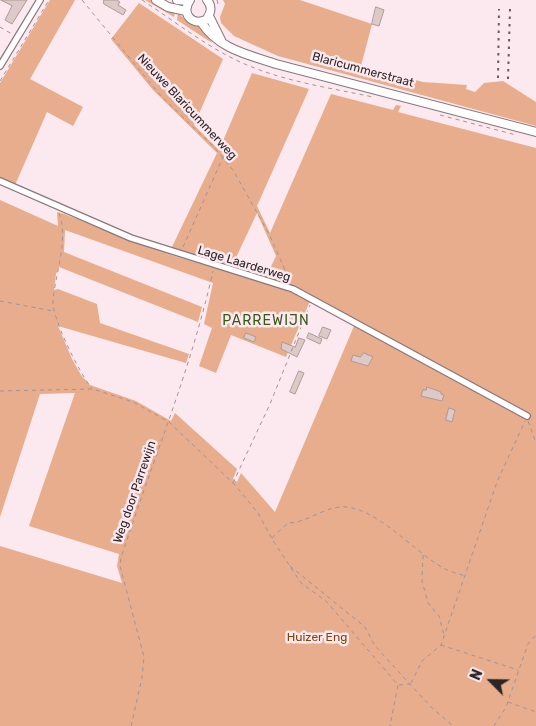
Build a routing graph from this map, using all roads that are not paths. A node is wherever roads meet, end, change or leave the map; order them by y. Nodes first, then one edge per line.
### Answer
1 (40, 0) edge
2 (156, 0) edge
3 (177, 0) edge
4 (189, 1) edge
5 (212, 1) edge
6 (186, 11) junction
7 (209, 16) junction
8 (201, 22) junction
9 (226, 45) junction
10 (0, 66) edge
11 (536, 132) edge
12 (0, 181) edge
13 (527, 416) road end

1 - 10 street
2 - 6 main road
3 - 4 main road
4 - 6 main road
5 - 7 main road
6 - 8 main road, Blaricummerstraat
7 - 8 main road
7 - 9 main road
8 - 9 main road, Blaricummerstraat
9 - 11 main road, Blaricummerstraat
12 - 13 street, Lage Laarderweg

